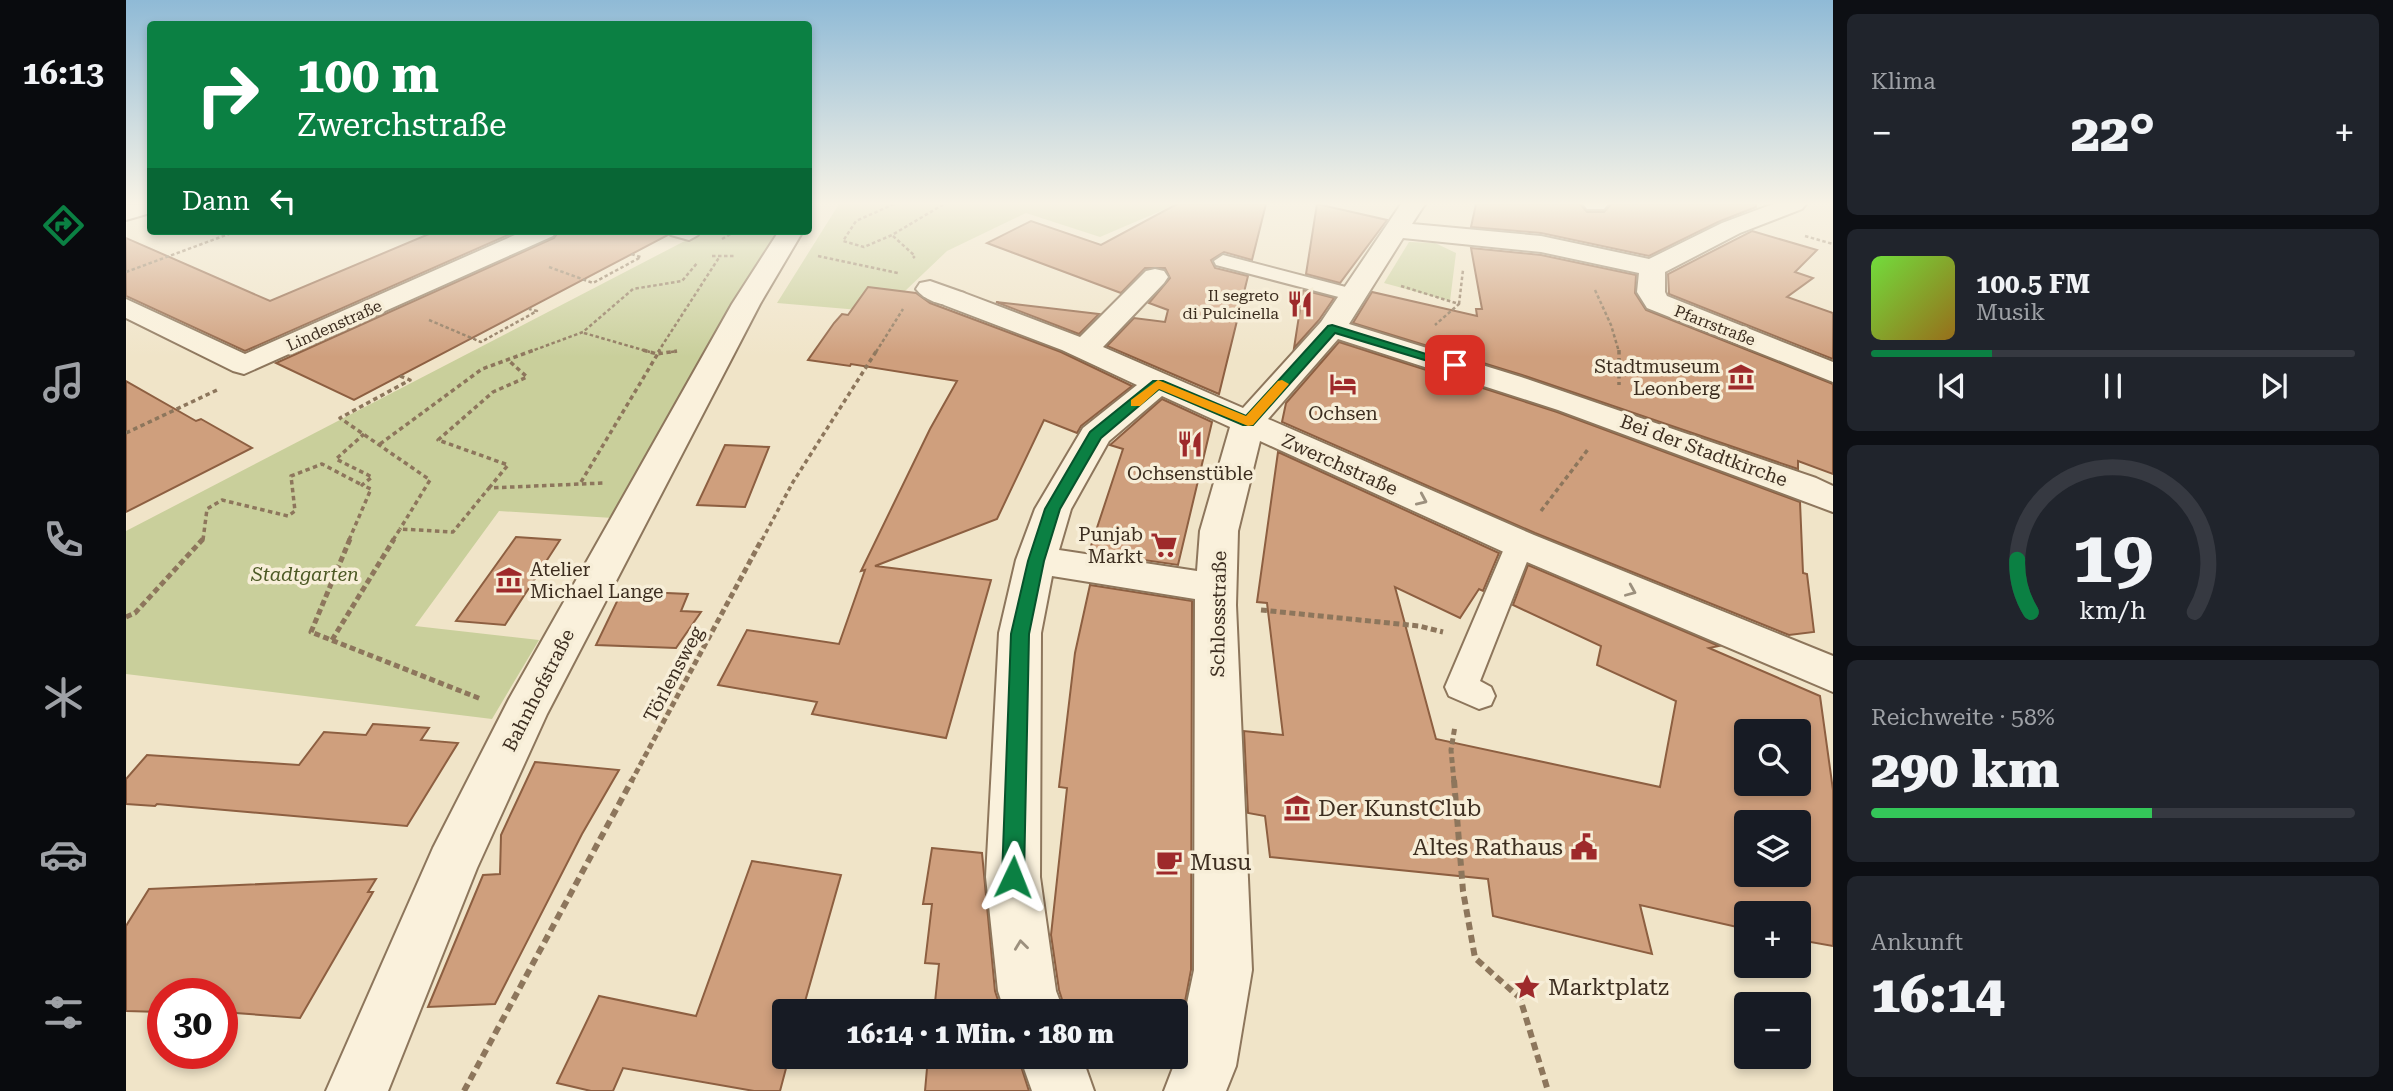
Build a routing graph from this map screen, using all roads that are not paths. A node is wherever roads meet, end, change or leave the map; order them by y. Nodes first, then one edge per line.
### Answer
1 (493, 255) edge
2 (776, 255) edge
3 (1380, 255) edge
4 (1591, 255) edge
5 (1678, 255) edge
6 (1223, 261) dead end
7 (1652, 268) junction
8 (1156, 277) dead end
9 (942, 294) road end
10 (1354, 295) junction
11 (126, 307) edge
12 (1332, 328) junction
13 (1084, 349) junction
14 (1833, 373) edge
15 (1158, 384) junction
16 (1248, 422) junction
17 (1833, 500) edge
18 (1520, 544) junction
19 (1036, 561) junction
20 (1215, 596) junction
21 (1833, 676) edge
22 (1470, 692) road end
23 (1030, 999) edge
24 (1055, 1069) edge
25 (357, 1091) edge
26 (1063, 1091) edge
27 (1195, 1091) edge

1 - 11 street, Lindenstraße
2 - 25 street, Bahnhofstraße
3 - 10 street, Schlossstraße
4 - 7 street
5 - 7 street
6 - 10 lane
7 - 14 street, Pfarrstraße
8 - 13 street
9 - 13 street, Zwerchstraße
10 - 12 street, Schlossstraße
12 - 16 street, Schlossstraße
12 - 17 street, Bei der Stadtkirche
13 - 15 street, Zwerchstraße
15 - 16 street, Zwerchstraße
15 - 19 street
16 -> 18 street, Zwerchstraße
16 - 20 street, Schlossstraße
18 -> 21 street, Zwerchstraße
18 - 22 lane
19 - 20 street
23 -> 19 street
20 - 27 street, Schlossstraße
24 - 26 street

